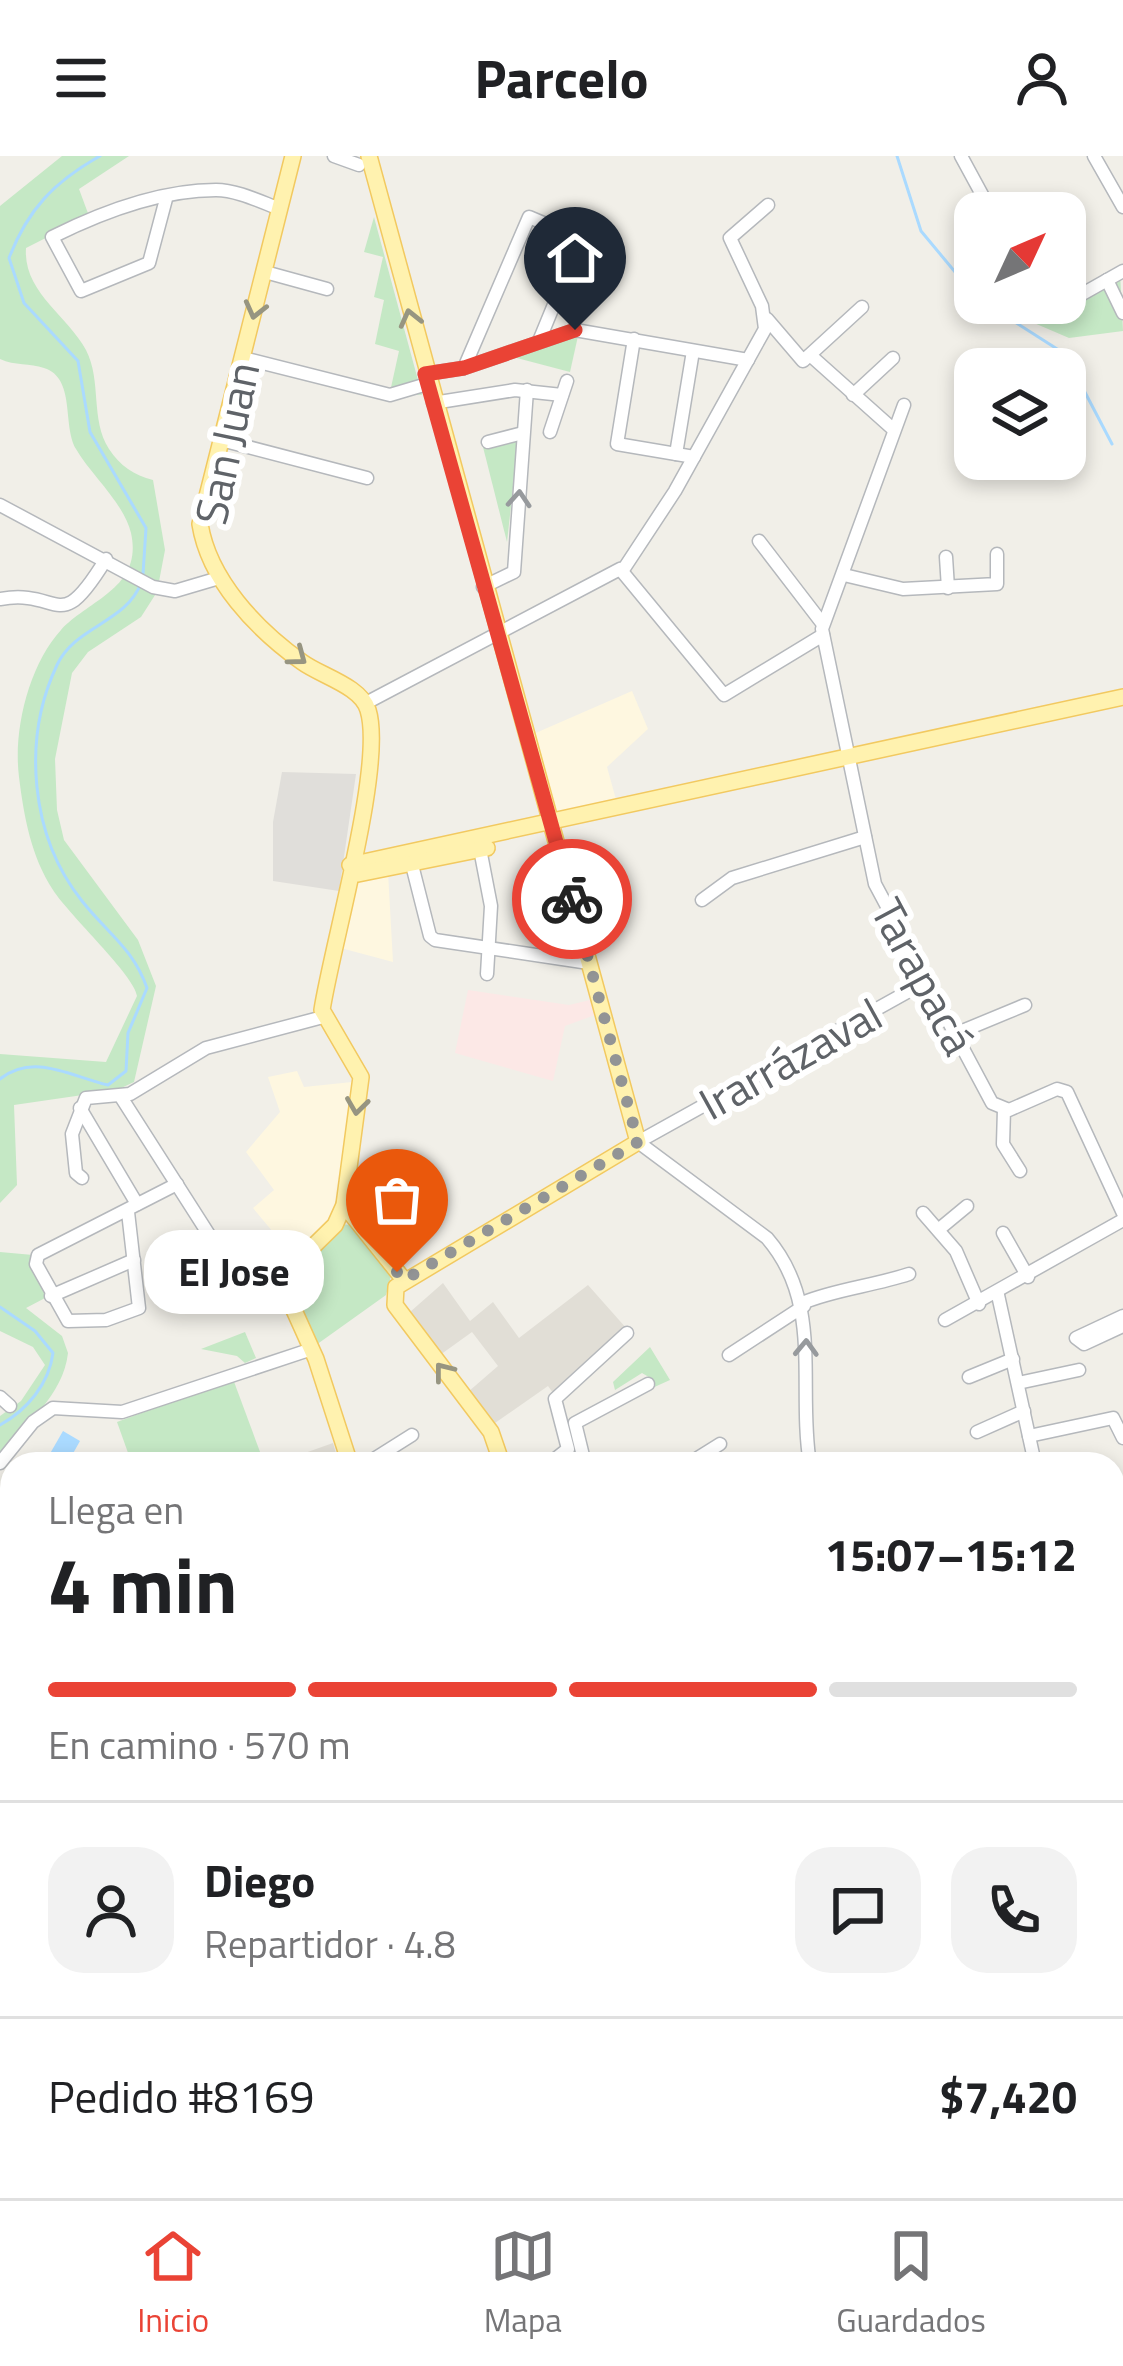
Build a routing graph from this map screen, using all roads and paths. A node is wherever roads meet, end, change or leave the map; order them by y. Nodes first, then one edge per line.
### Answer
1 (293, 156) edge
2 (334, 156) edge
3 (962, 156) edge
4 (1094, 156) edge
5 (364, 161) edge
6 (981, 192) edge
7 (166, 199) junction
8 (768, 205) dead end
9 (1123, 207) edge
10 (280, 209) junction
11 (265, 272) junction
12 (1118, 275) edge
13 (328, 289) dead end
14 (1086, 292) edge
15 (862, 307) dead end
16 (1123, 313) edge
17 (767, 318) junction
18 (634, 339) junction
19 (538, 341) junction
20 (693, 351) junction
21 (810, 356) junction
22 (243, 358) junction
23 (893, 358) dead end
24 (748, 361) junction
25 (464, 368) junction
26 (426, 379) junction
27 (567, 381) dead end
28 (527, 390) junction
29 (562, 395) junction
30 (853, 395) junction
31 (433, 403) junction
32 (904, 405) dead end
33 (894, 430) junction
34 (550, 432) dead end
35 (523, 433) junction
36 (221, 440) junction
37 (488, 442) dead end
38 (676, 454) junction
39 (694, 457) junction
40 (368, 478) dead end
41 (0, 506) edge
42 (759, 541) dead end
43 (997, 554) dead end
44 (946, 557) dead end
45 (106, 559) junction
46 (895, 566) dead end
47 (622, 570) junction
48 (844, 575) junction
49 (219, 578) junction
50 (484, 587) junction
51 (895, 587) junction
52 (948, 588) junction
53 (0, 599) edge
54 (823, 629) junction
55 (497, 633) junction
56 (1123, 697) edge
57 (366, 703) junction
58 (849, 759) junction
59 (552, 829) junction
60 (865, 837) junction
61 (481, 849) junction
62 (412, 865) junction
63 (350, 870) junction
64 (702, 900) dead end
65 (488, 949) junction
66 (589, 963) junction
67 (487, 974) dead end
68 (927, 981) junction
69 (1024, 1005) dead end
70 (323, 1017) junction
71 (955, 1034) junction
72 (121, 1096) junction
73 (80, 1108) junction
74 (1004, 1109) junction
75 (638, 1142) junction
76 (1020, 1171) dead end
77 (82, 1178) dead end
78 (177, 1184) junction
79 (344, 1205) junction
80 (967, 1206) dead end
81 (132, 1208) junction
82 (923, 1213) dead end
83 (1123, 1216) edge
84 (938, 1230) junction
85 (1003, 1233) dead end
86 (213, 1241) dead end
87 (134, 1260) junction
88 (909, 1274) dead end
89 (1028, 1277) junction
90 (404, 1280) junction
91 (998, 1295) junction
92 (51, 1296) junction
93 (980, 1304) junction
94 (803, 1305) junction
95 (1123, 1316) edge
96 (945, 1320) dead end
97 (1123, 1326) edge
98 (627, 1333) dead end
99 (312, 1349) junction
100 (729, 1355) dead end
101 (1013, 1359) junction
102 (1079, 1370) dead end
103 (969, 1377) dead end
104 (648, 1384) dead end
105 (1018, 1384) junction
106 (1024, 1411) junction
107 (977, 1432) dead end
108 (412, 1435) dead end
109 (1029, 1436) junction
110 (1123, 1438) edge
111 (720, 1444) dead end
112 (9, 1452) edge
113 (346, 1452) edge
114 (385, 1452) edge
115 (498, 1452) edge
116 (564, 1452) edge
117 (582, 1452) edge
118 (707, 1452) edge
119 (807, 1452) edge
120 (1032, 1452) edge

1 - 10 main road, San Juan
2 - 5 street
3 - 6 street
4 - 9 street
26 -> 5 main road
7 - 7 street
7 - 10 street
8 - 17 street
10 - 11 main road, San Juan
11 - 13 street
11 -> 22 main road, San Juan
12 - 14 street
12 - 16 street
15 - 21 street
17 - 21 street
17 - 24 street
18 - 19 street
18 - 20 street
18 - 38 street
19 - 25 street
19 - 25 street
20 - 24 street
20 - 38 street
21 - 30 street
22 - 26 street
22 - 36 main road, San Juan
23 - 30 street
24 - 39 street
25 - 26 street
26 - 31 main road
27 - 29 street
28 - 29 street
28 - 31 street
28 - 35 street
29 - 34 street
30 - 33 street
31 - 50 main road
32 - 33 street
33 - 48 street
35 - 37 street
50 -> 35 street
36 - 40 street
36 - 49 main road, San Juan
38 - 39 street
39 - 47 street
41 - 45 street
42 - 54 street
43 - 52 street
44 - 52 street
45 - 49 street
45 - 53 street
46 - 51 street
47 - 54 street
47 - 55 street
48 - 51 street
48 - 54 street
49 -> 57 main road, San Juan
50 - 55 main road
51 - 52 street
54 - 58 street, Tarapacá
55 - 57 street
55 - 59 main road
56 - 58 main road
57 - 63 main road
58 - 59 main road
58 - 60 street, Tarapacá
59 - 61 main road
59 - 63 main road
59 - 66 main road
60 - 64 street
60 - 68 street, Tarapacá
61 - 62 main road
61 - 65 street
62 - 63 main road
62 - 65 street
63 - 70 main road
65 - 66 street
65 - 67 street
66 - 75 main road
68 - 71 street, Tarapacá
68 - 75 street, Irarrázaval
69 - 71 street
70 - 72 street
70 -> 79 main road
71 - 74 street, Tarapacá
72 - 73 street
72 - 78 street
73 - 77 street
73 - 81 street
74 - 76 street
74 - 83 street
75 - 90 main road, Irarrázaval
75 - 94 street
78 - 81 street
78 - 86 street
79 - 90 main road
79 - 99 main road
80 - 84 street
81 - 87 street
81 - 92 street
82 - 84 street
83 - 89 street
84 - 93 street
85 - 89 street
87 - 92 street
87 - 92 street
88 - 94 street
89 - 91 street
115 -> 90 main road
91 - 93 street
91 - 101 street
93 - 96 street
94 - 100 street
119 -> 94 street
95 - 97 street
98 - 116 street
99 - 112 street
99 - 113 main road
101 - 103 street
101 - 105 street
102 - 105 street
104 - 117 street
105 - 106 street
106 - 107 street
106 - 109 street
108 - 114 street
109 - 110 street
109 - 120 street
111 - 118 street

